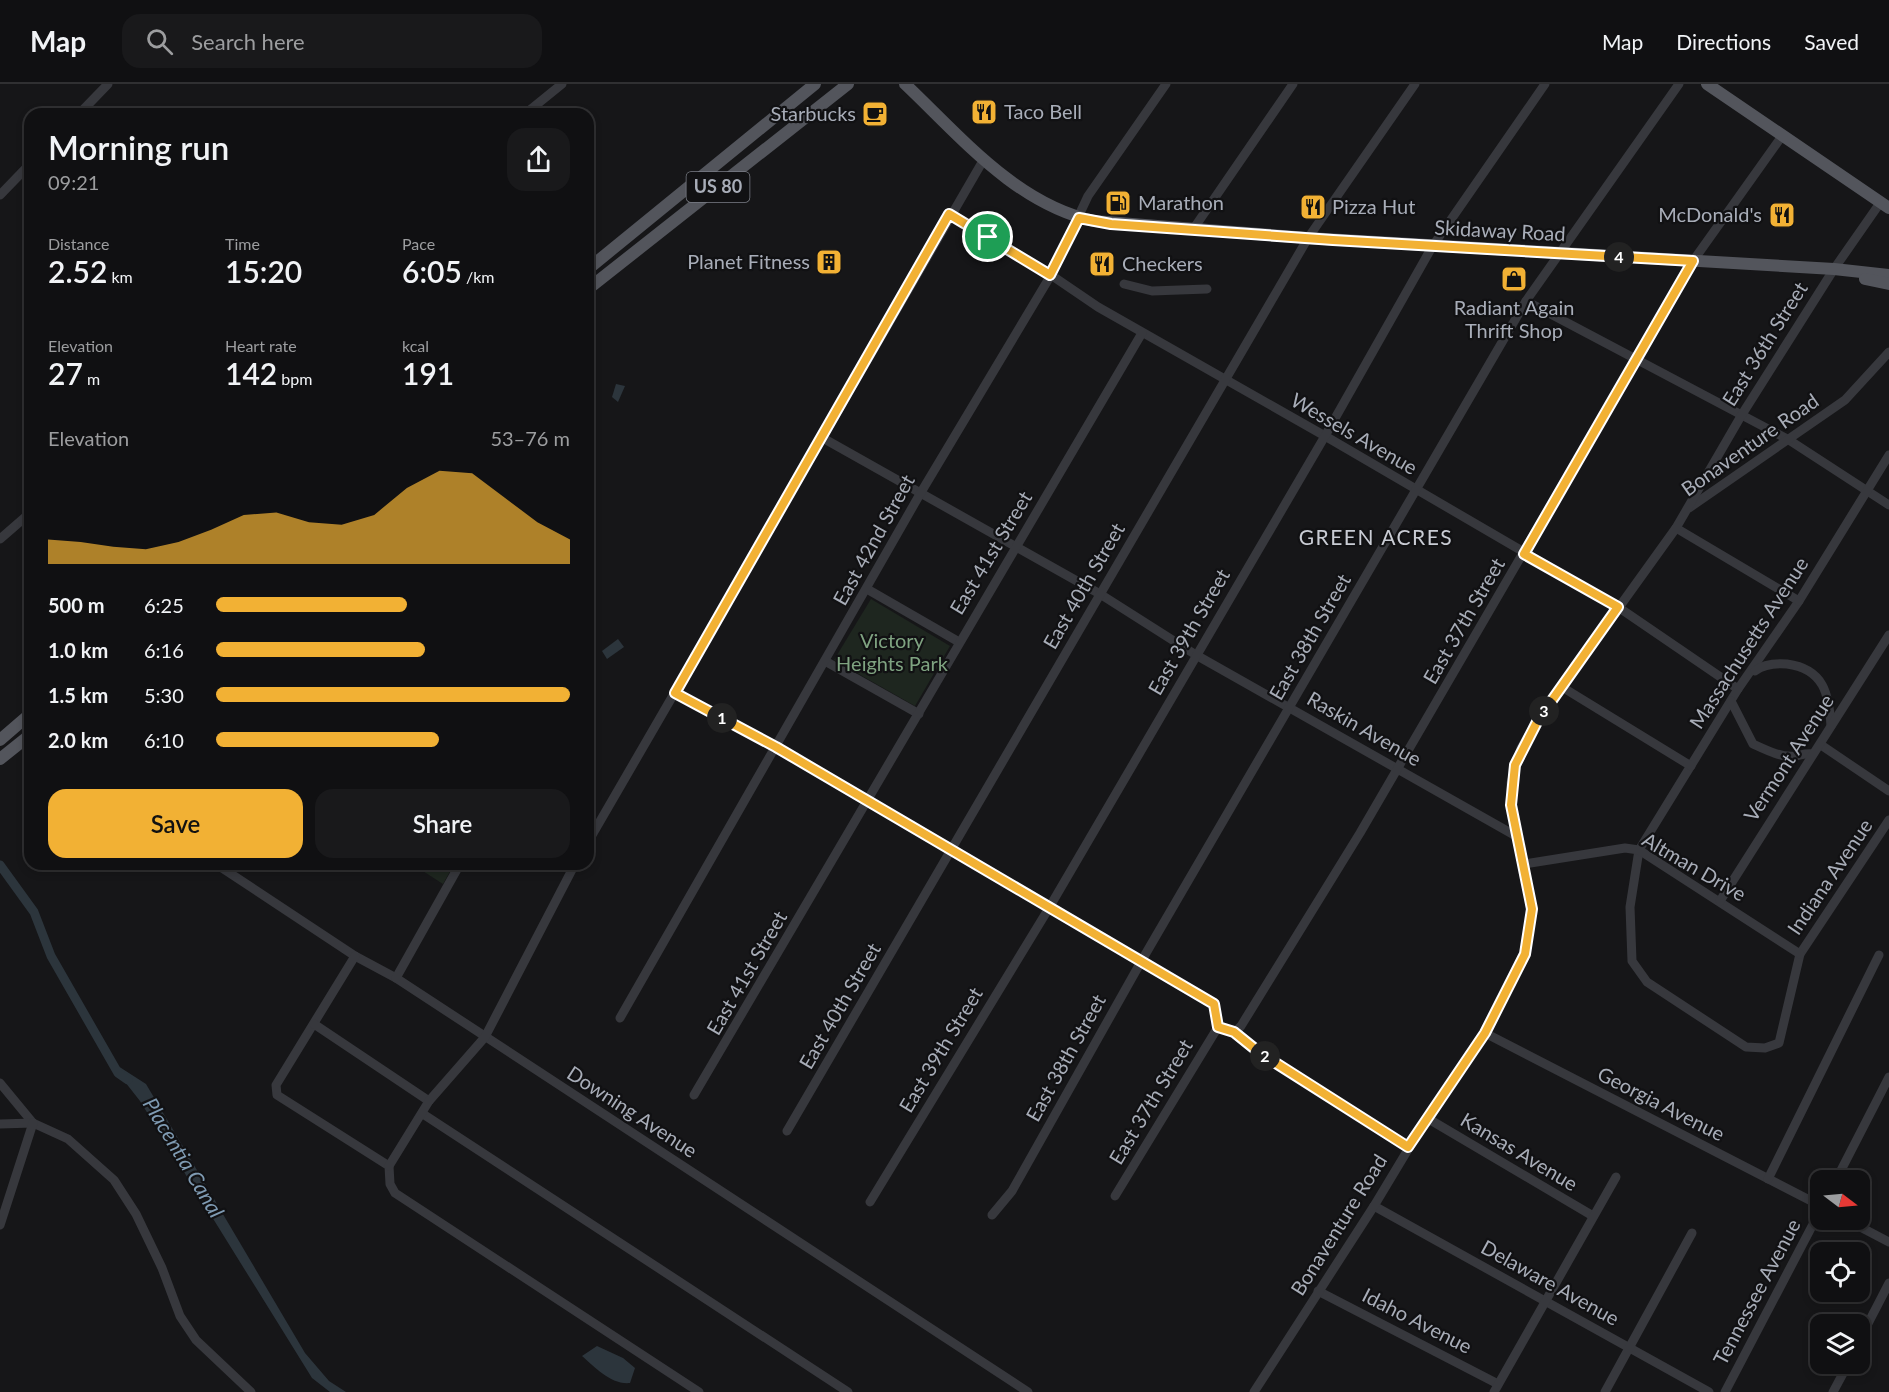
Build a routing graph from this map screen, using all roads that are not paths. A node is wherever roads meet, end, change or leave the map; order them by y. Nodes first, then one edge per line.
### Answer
1 (108, 84) edge
2 (562, 84) edge
3 (815, 84) edge
4 (848, 84) edge
5 (905, 84) edge
6 (1166, 84) edge
7 (1293, 84) edge
8 (1415, 84) edge
9 (1545, 84) edge
10 (1679, 84) edge
11 (1707, 84) edge
12 (85, 108) edge
13 (532, 108) edge
14 (1782, 136) junction
15 (984, 159) junction
16 (24, 170) edge
17 (0, 195) edge
18 (1885, 205) edge
19 (949, 214) junction
20 (1079, 218) junction
21 (1194, 228) junction
22 (1308, 238) junction
23 (1432, 246) junction
24 (1558, 254) junction
25 (1693, 261) junction
26 (594, 264) edge
27 (1834, 269) junction
28 (1849, 270) junction
29 (1050, 275) junction
30 (1889, 275) edge
31 (594, 284) edge
32 (1124, 284) dead end
33 (1889, 284) edge
34 (1207, 289) dead end
35 (1526, 301) junction
36 (1142, 333) junction
37 (1889, 352) edge
38 (1636, 358) junction
39 (1226, 379) junction
40 (1741, 416) junction
41 (1326, 436) junction
42 (821, 437) junction
43 (1789, 440) junction
44 (1889, 455) edge
45 (1867, 490) junction
46 (1416, 491) junction
47 (920, 494) junction
48 (1889, 505) edge
49 (1687, 510) junction
50 (24, 518) edge
51 (1676, 528) junction
52 (0, 539) edge
53 (1016, 548) junction
54 (1524, 554) junction
55 (867, 589) junction
56 (1100, 594) junction
57 (1799, 601) junction
58 (1618, 607) junction
59 (1889, 634) edge
60 (960, 642) junction
61 (1196, 655) junction
62 (825, 661) junction
63 (1750, 675) junction
64 (1562, 687) junction
65 (1738, 689) junction
66 (675, 693) junction
67 (1731, 701) junction
68 (1290, 707) junction
69 (919, 714) junction
70 (24, 719) edge
71 (1832, 726) junction
72 (0, 740) edge
73 (24, 742) edge
74 (1821, 745) junction
75 (776, 747) junction
76 (1813, 754) junction
77 (0, 759) edge
78 (1691, 766) junction
79 (1398, 768) junction
80 (1889, 791) edge
81 (868, 801) junction
82 (1889, 820) edge
83 (594, 832) edge
84 (1516, 836) junction
85 (950, 850) junction
86 (1639, 850) junction
87 (1524, 864) junction
88 (225, 870) edge
89 (457, 870) edge
90 (572, 870) edge
91 (1720, 901) junction
92 (1049, 908) junction
93 (1800, 954) junction
94 (1880, 955) dead end
95 (355, 956) junction
96 (1142, 960) junction
97 (396, 978) junction
98 (620, 1018) dead end
99 (314, 1024) junction
100 (1218, 1027) junction
101 (1234, 1032) junction
102 (1485, 1033) junction
103 (485, 1037) junction
104 (1889, 1077) edge
105 (0, 1083) edge
106 (694, 1095) dead end
107 (429, 1101) junction
108 (423, 1114) junction
109 (1427, 1119) junction
110 (33, 1123) junction
111 (0, 1124) edge
112 (787, 1131) dead end
113 (1408, 1147) junction
114 (389, 1166) junction
115 (1841, 1170) edge
116 (1616, 1177) dead end
117 (1768, 1179) junction
118 (1115, 1196) dead end
119 (1810, 1201) edge
120 (870, 1202) dead end
121 (1374, 1206) junction
122 (992, 1215) dead end
123 (1593, 1216) junction
124 (0, 1225) edge
125 (1810, 1229) edge
126 (1866, 1230) edge
127 (1692, 1233) dead end
128 (1889, 1242) edge
129 (1889, 1283) edge
130 (1318, 1291) junction
131 (1546, 1300) junction
132 (1870, 1320) edge
133 (1628, 1348) junction
134 (1843, 1374) edge
135 (1496, 1388) edge
136 (1729, 1391) edge
137 (251, 1392) edge
138 (699, 1392) edge
139 (848, 1392) edge
140 (1028, 1392) edge
141 (1254, 1392) edge
142 (1605, 1392) edge
143 (1709, 1392) edge
144 (1833, 1392) edge

1 - 12 street
2 - 13 street
3 - 26 main road, US 80
4 - 31 main road, US 80
5 - 15 main road, Skidaway Road
6 - 20 street, East 42nd Street
7 - 21 street
8 - 22 street, East 40th Street
9 - 23 street, East 39th Street
10 - 24 street, East 38th Street
11 - 14 main road
14 - 18 main road
14 - 25 street, East 37th Street
15 - 19 street
15 - 20 main road, Skidaway Road
16 - 17 street
18 - 27 street, East 36th Street
19 - 29 street, Wessels Avenue
19 - 42 street
20 - 21 main road, Skidaway Road
20 - 29 street, East 42nd Street
21 - 22 main road, Skidaway Road
22 - 23 main road, Skidaway Road
22 - 39 street, East 40th Street
23 - 24 main road, Skidaway Road
23 - 41 street, East 39th Street
24 - 25 main road, Skidaway Road
24 - 35 street, East 38th Street
25 - 27 main road, Skidaway Road
25 - 38 street, East 37th Street
27 - 28 main road, Skidaway Road
27 - 40 street, East 36th Street
28 - 30 main road, Skidaway Road
28 - 33 main road
29 - 36 street, Wessels Avenue
29 - 47 street, East 42nd Street
32 - 34 street
35 - 38 street
35 - 46 street, East 38th Street
36 - 39 street, Wessels Avenue
36 - 53 street, East 41st Street
37 - 43 street, Bonaventure Road
38 - 40 street
38 - 54 street, East 37th Street
39 - 41 street, Wessels Avenue
39 - 56 street, East 40th Street
40 - 43 street
40 - 49 street, East 36th Street
41 - 46 street, Wessels Avenue
41 - 61 street, East 39th Street
42 - 47 street, Raskin Avenue
42 - 66 street
43 - 45 street
43 - 49 street, Bonaventure Road
44 - 45 street, Massachusetts Avenue
45 - 48 street
45 - 57 street, Massachusetts Avenue
46 - 54 street, Wessels Avenue
46 - 68 street, East 38th Street
47 - 53 street, Raskin Avenue
47 - 55 street, East 42nd Street
49 - 51 street, Bonaventure Road
50 - 52 street
51 - 57 street
51 - 58 street, Bonaventure Road
53 - 56 street, Raskin Avenue
53 - 60 street, East 41st Street
54 - 58 street, Wessels Avenue
54 - 79 street, East 37th Street
55 - 60 street
55 - 62 street, East 42nd Street
56 - 61 street, Raskin Avenue
56 - 85 street, East 40th Street
57 - 63 street, Massachusetts Avenue
58 - 64 street, Bonaventure Road
58 - 65 street, Wessels Avenue
59 - 71 street, Vermont Avenue
60 - 69 street, East 41st Street
61 - 68 street, Raskin Avenue
61 - 92 street, East 39th Street
62 - 69 street
62 - 75 street, East 42nd Street
63 - 65 street, Massachusetts Avenue
63 - 71 street
64 - 78 street
64 - 84 street, Bonaventure Road
65 - 67 street, Massachusetts Avenue
66 - 75 street
66 - 83 street
67 - 76 street
67 - 78 street, Massachusetts Avenue
68 - 79 street, Raskin Avenue
68 - 96 street, East 38th Street
69 - 81 street, East 41st Street
70 - 72 main road
71 - 74 street, Vermont Avenue
73 - 77 main road
74 - 76 street, Vermont Avenue
74 - 80 street
75 - 81 street
75 - 98 street, East 42nd Street
76 - 91 street, Vermont Avenue
78 - 86 street, Massachusetts Avenue
79 - 84 street, Raskin Avenue
79 - 101 street, East 37th Street
81 - 85 street
81 - 106 street, East 41st Street
82 - 93 street, Indiana Avenue
84 - 87 street, Bonaventure Road
85 - 92 street
85 - 112 street, East 40th Street
86 - 87 street, Altman Drive
86 - 91 street, Altman Drive
86 - 93 street
87 - 102 street, Bonaventure Road
88 - 95 street, Downing Avenue
89 - 97 street
90 - 103 street
91 - 93 street, Altman Drive
92 - 96 street
92 - 120 street, East 39th Street
94 - 117 street
95 - 97 street, Downing Avenue
95 - 99 street
96 - 100 street
96 - 122 street, East 38th Street
97 - 103 street, Downing Avenue
99 - 107 street
99 - 114 street
100 - 101 street
100 - 118 street, East 37th Street
101 - 113 street
102 - 109 street, Bonaventure Road
102 - 117 street, Georgia Avenue
103 - 107 street
103 - 140 street, Downing Avenue
104 - 115 street
105 - 110 street
107 - 108 street
108 - 114 street
108 - 139 street
109 - 113 street, Bonaventure Road
109 - 123 street, Kansas Avenue
110 - 111 street
110 - 124 street
110 - 137 street
113 - 121 street, Bonaventure Road
114 - 138 street
116 - 123 street
117 - 119 street, Georgia Avenue
121 - 130 street, Bonaventure Road
121 - 131 street, Delaware Avenue
123 - 131 street
125 - 136 street, Tennessee Avenue
126 - 128 street
127 - 133 street
129 - 132 street
130 - 135 street, Idaho Avenue
130 - 141 street, Bonaventure Road
131 - 133 street, Delaware Avenue
131 - 135 street
133 - 142 street
133 - 143 street, Delaware Avenue
134 - 144 street

